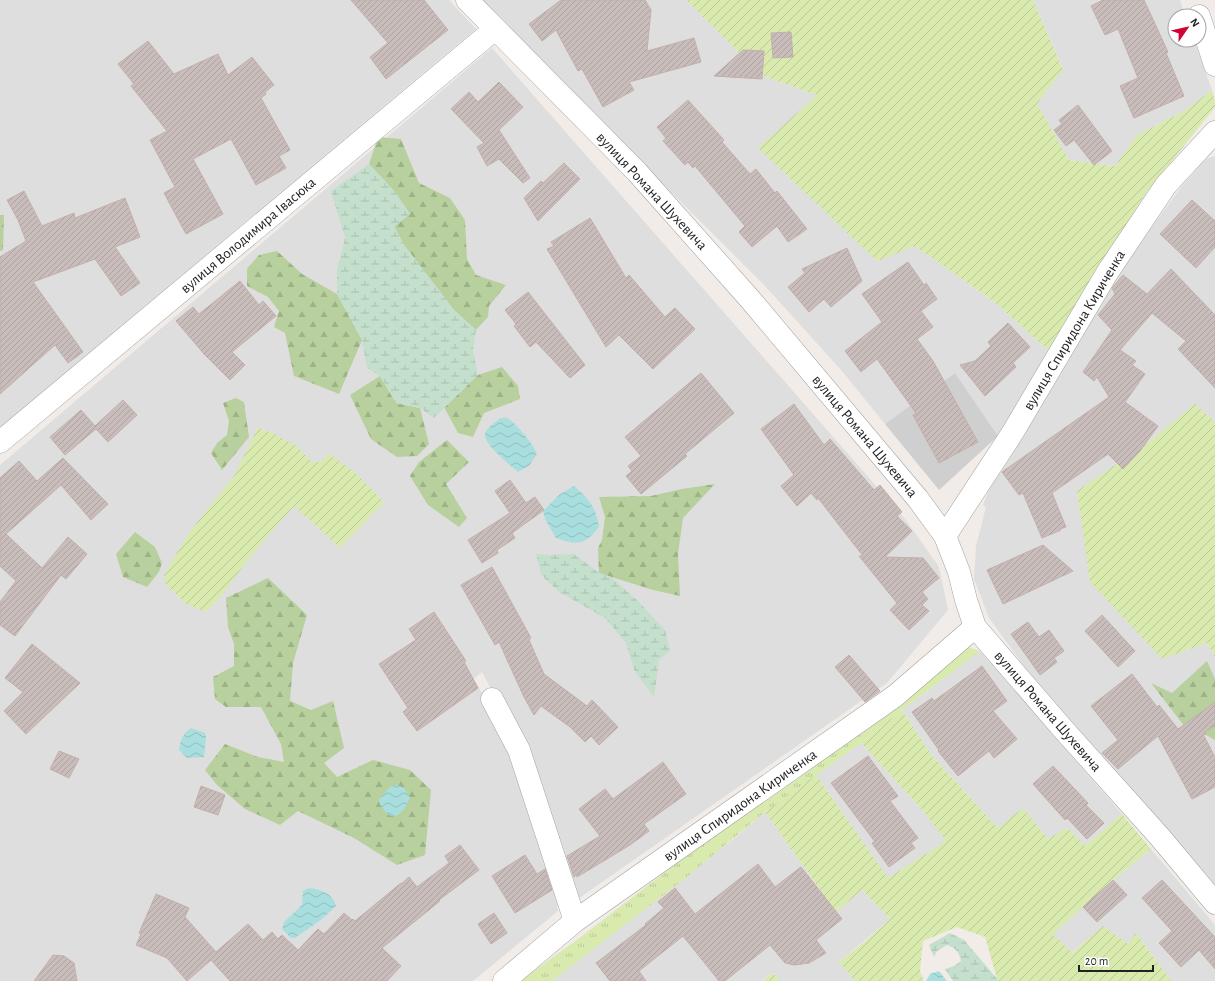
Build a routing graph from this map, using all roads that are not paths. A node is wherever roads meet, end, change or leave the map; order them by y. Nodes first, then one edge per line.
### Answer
1 (467, 0) edge
2 (495, 29) junction
3 (1207, 40) edge
4 (1215, 65) edge
5 (1215, 132) edge
6 (0, 442) edge
7 (945, 536) junction
8 (975, 627) junction
9 (492, 699) dead end
10 (1215, 903) edge
11 (575, 921) junction
12 (504, 981) edge

1 - 2 street, вулиця Романа Шухевича
2 - 6 street, вулиця Володимира Івасюка
2 - 7 street, вулиця Романа Шухевича
3 - 4 street
5 - 7 street, вулиця Спиридона Кириченка
7 - 8 street, вулиця Романа Шухевича
8 - 10 street, вулиця Романа Шухевича
8 - 11 street, вулиця Спиридона Кириченка
9 - 11 street
11 - 12 street, вулиця Спиридона Кириченка

